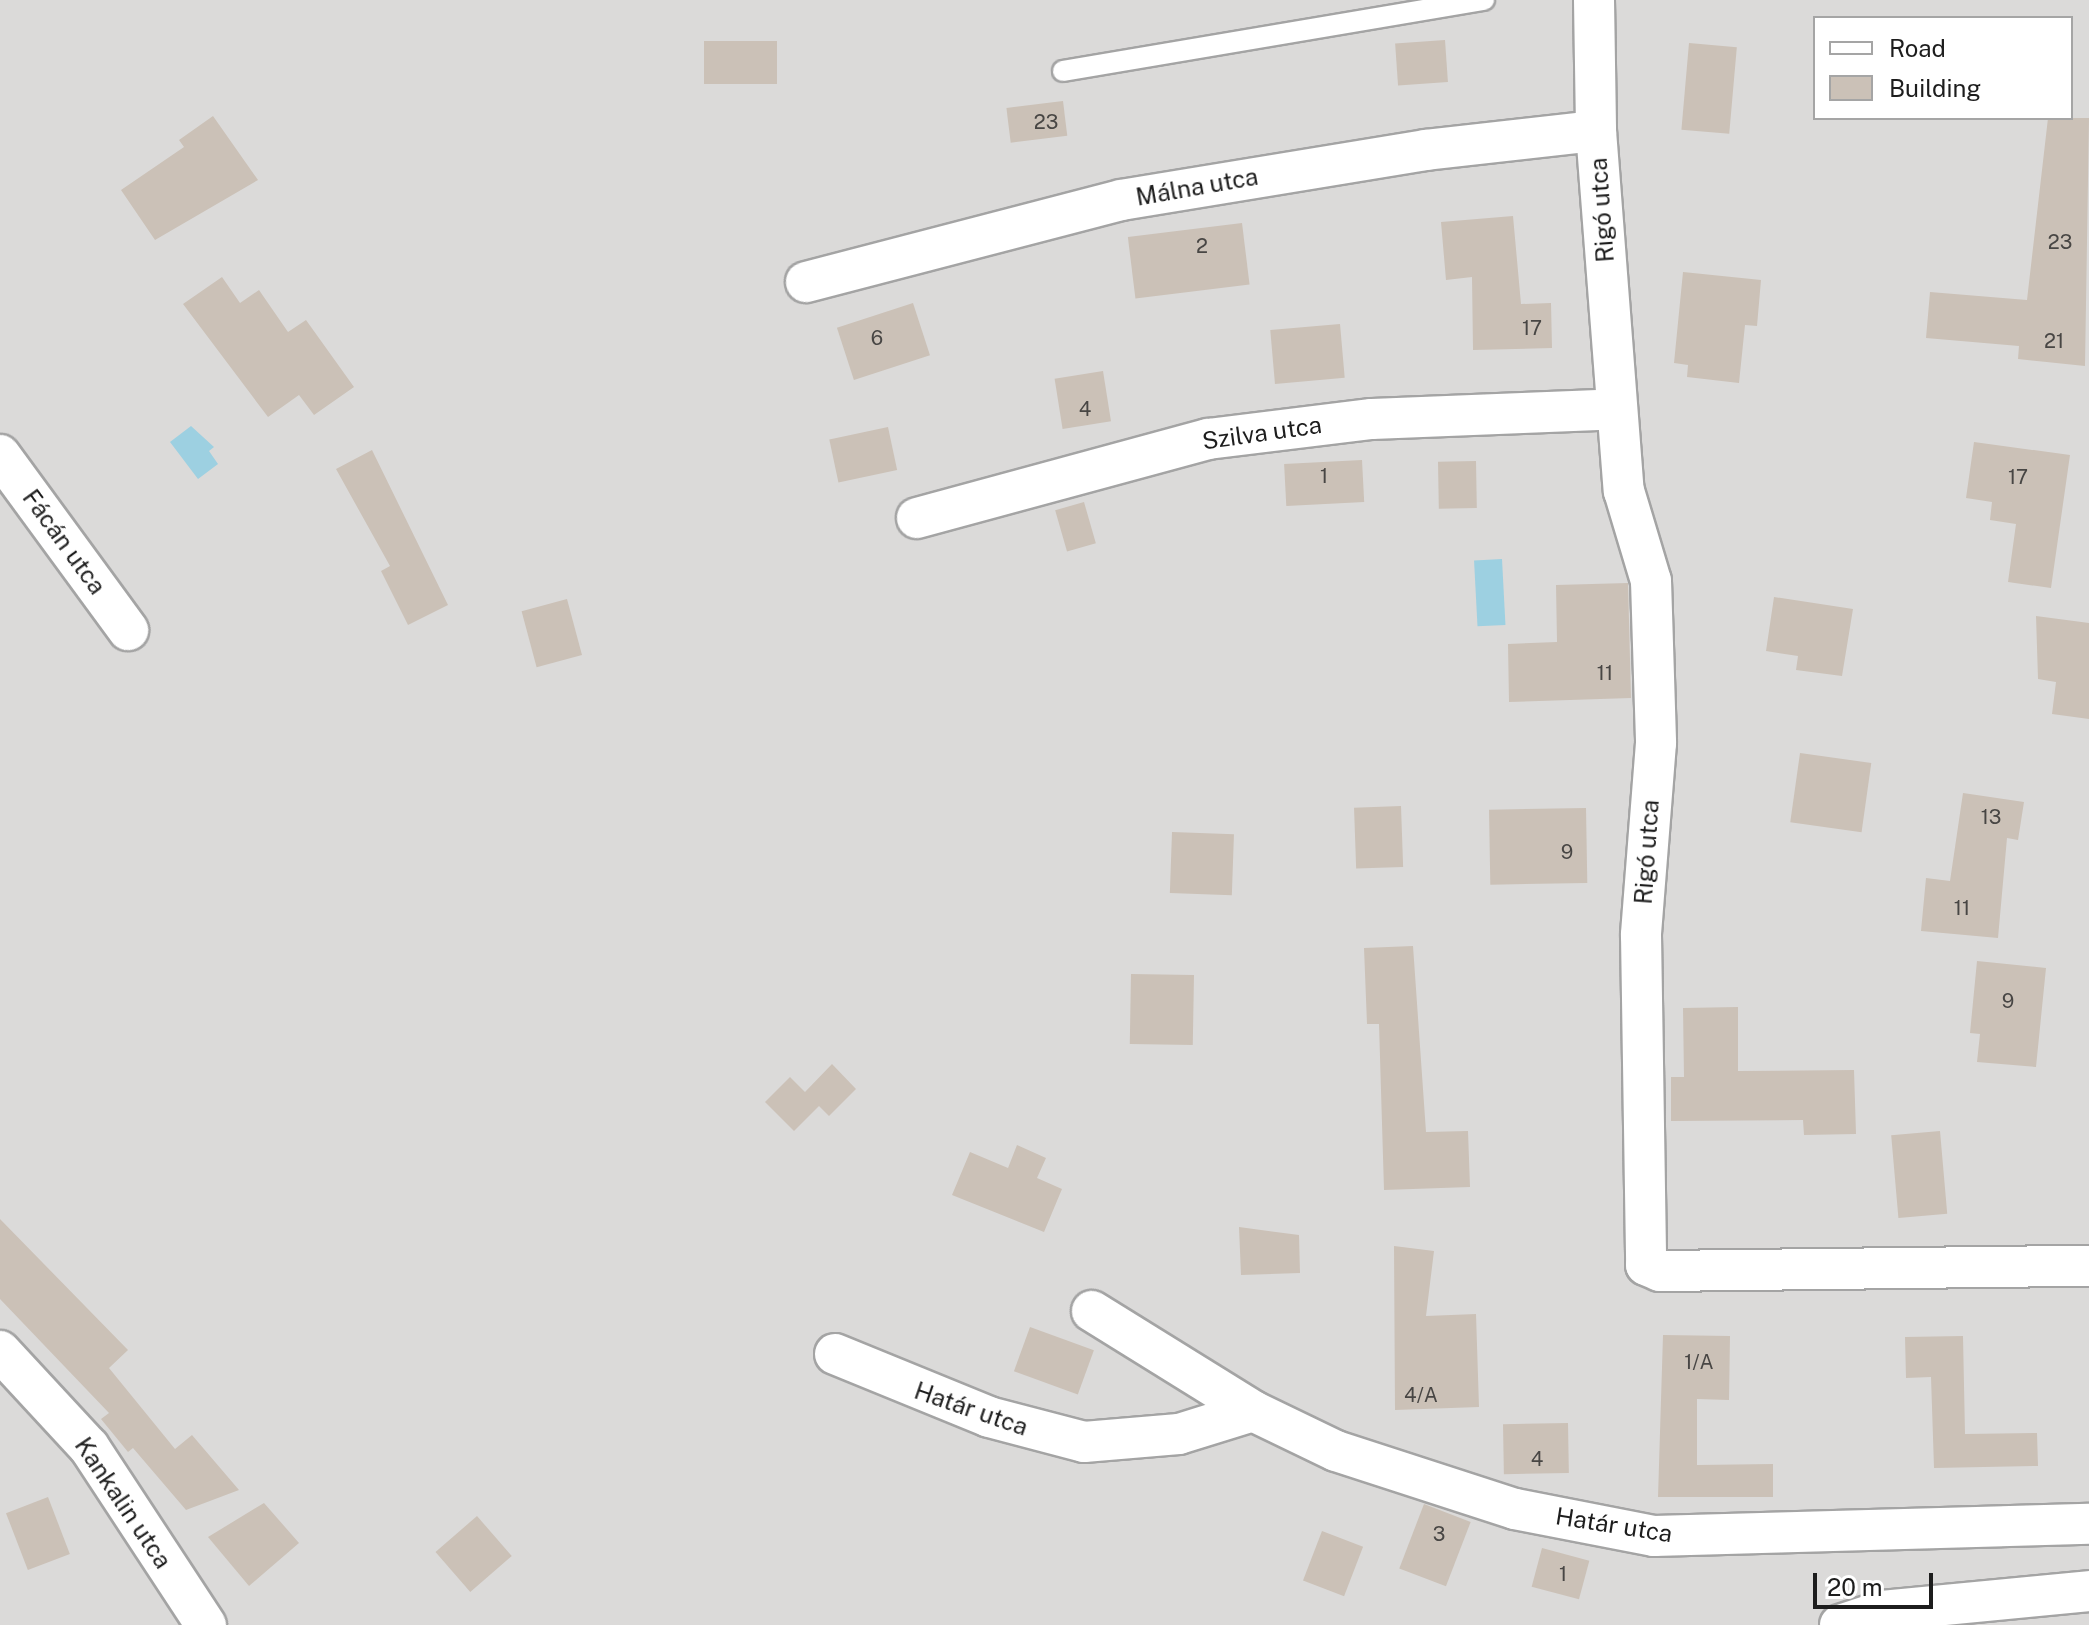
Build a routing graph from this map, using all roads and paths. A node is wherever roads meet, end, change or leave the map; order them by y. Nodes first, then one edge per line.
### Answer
1 (1484, 0) edge
2 (1594, 0) edge
3 (1063, 71) dead end
4 (1596, 131) junction
5 (806, 282) dead end
6 (1617, 409) junction
7 (0, 455) edge
8 (917, 518) dead end
9 (128, 630) dead end
10 (2089, 1266) edge
11 (1092, 1311) dead end
12 (0, 1351) edge
13 (835, 1354) dead end
14 (1253, 1411) junction
15 (2089, 1524) edge
16 (2089, 1591) edge
17 (206, 1625) edge
18 (1840, 1625) edge

1 - 3 lane
2 - 4 street, Rigó utca
4 - 5 street, Málna utca
4 - 6 street, Rigó utca
6 - 8 street, Szilva utca
6 - 10 street, Rigó utca
7 - 9 street, Fácán utca
11 - 14 street, Határ utca
12 - 17 street, Kankalin utca
13 - 14 street, Határ utca
14 - 15 street, Határ utca
16 - 18 street

